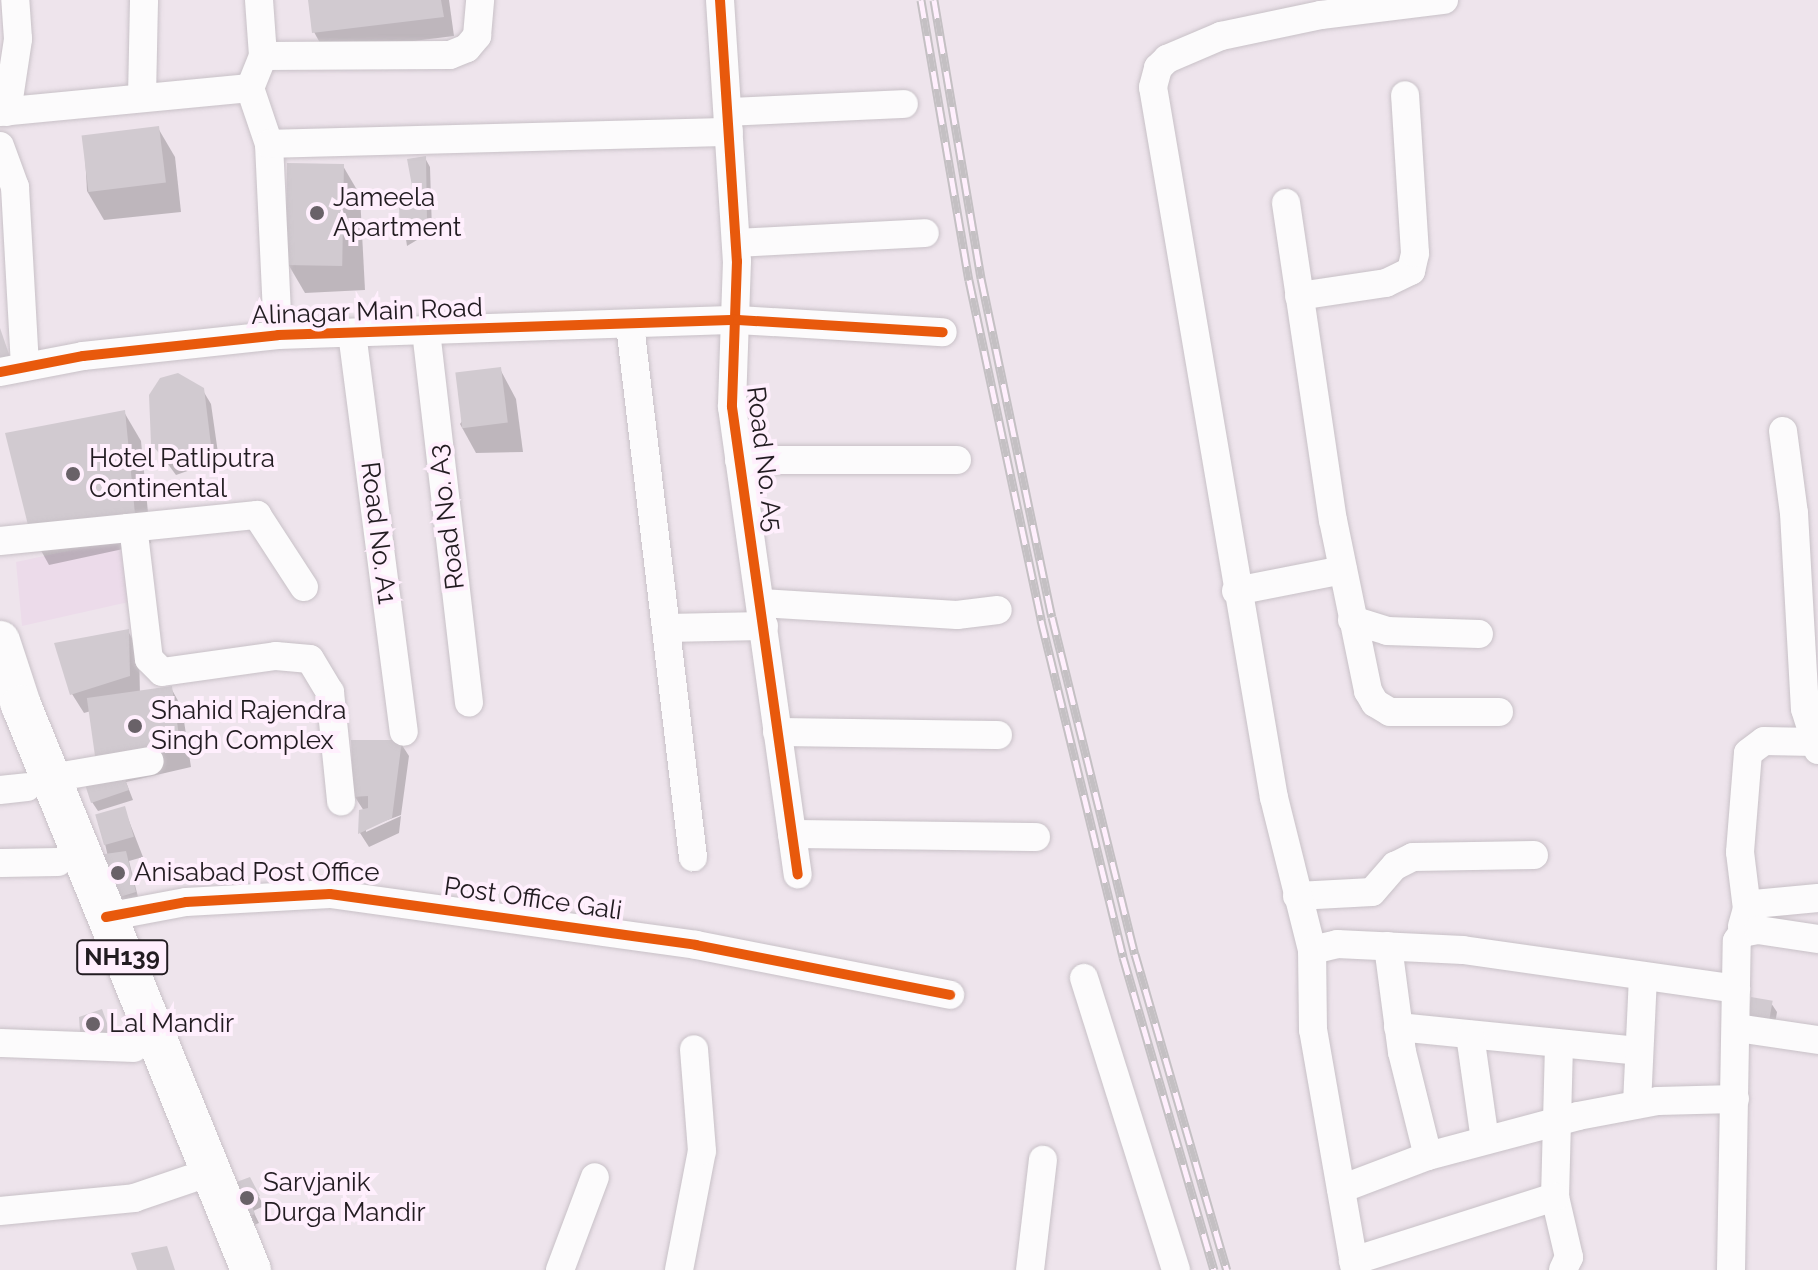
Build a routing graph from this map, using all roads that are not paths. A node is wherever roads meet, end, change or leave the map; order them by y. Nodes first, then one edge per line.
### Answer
1 (15, 0) edge
2 (144, 0) edge
3 (259, 0) edge
4 (480, 0) edge
5 (720, 0) edge
6 (1444, 0) edge
7 (263, 56) junction
8 (250, 88) junction
9 (1405, 95) dead end
10 (142, 97) junction
11 (904, 104) dead end
12 (3, 112) edge
13 (728, 122) junction
14 (269, 144) junction
15 (0, 146) edge
16 (1286, 203) dead end
17 (925, 233) dead end
18 (10, 242) edge
19 (736, 243) junction
20 (1299, 296) junction
21 (738, 320) junction
22 (630, 325) junction
23 (426, 331) junction
24 (943, 332) dead end
25 (352, 333) junction
26 (278, 335) junction
27 (13, 369) edge
28 (1783, 431) dead end
29 (739, 460) junction
30 (957, 460) dead end
31 (128, 528) junction
32 (0, 541) edge
33 (1343, 570) junction
34 (304, 587) dead end
35 (1236, 591) junction
36 (998, 610) dead end
37 (763, 614) junction
38 (1352, 620) junction
39 (666, 628) junction
40 (1479, 634) dead end
41 (0, 641) edge
42 (469, 703) dead end
43 (1499, 712) dead end
44 (0, 718) edge
45 (404, 732) dead end
46 (777, 732) junction
47 (998, 735) dead end
48 (1816, 746) edge
49 (150, 761) dead end
50 (26, 785) edge
51 (341, 801) dead end
52 (792, 834) junction
53 (1036, 837) dead end
54 (1534, 855) dead end
55 (693, 857) dead end
56 (58, 862) junction
57 (0, 863) edge
58 (798, 874) dead end
59 (1297, 896) junction
60 (1818, 898) edge
61 (106, 917) junction
62 (1744, 921) junction
63 (1818, 939) edge
64 (1388, 946) junction
65 (1312, 950) junction
66 (1084, 978) dead end
67 (1643, 978) junction
68 (1736, 989) junction
69 (950, 995) dead end
70 (1398, 1027) junction
71 (1737, 1028) junction
72 (1470, 1035) junction
73 (1818, 1040) edge
74 (0, 1043) edge
75 (1559, 1045) junction
76 (134, 1048) junction
77 (694, 1049) dead end
78 (1638, 1051) junction
79 (1735, 1099) junction
80 (1637, 1104) junction
81 (1557, 1121) junction
82 (1485, 1140) junction
83 (1428, 1156) junction
84 (1043, 1160) dead end
85 (595, 1177) dead end
86 (190, 1179) junction
87 (1341, 1189) junction
88 (1555, 1197) junction
89 (0, 1211) edge
90 (1354, 1266) edge
91 (231, 1270) edge
92 (251, 1270) edge
93 (560, 1270) edge
94 (679, 1270) edge
95 (1030, 1270) edge
96 (1176, 1270) edge
97 (1563, 1270) edge
98 (1731, 1270) edge

1 - 12 street
2 - 10 street
3 - 7 street
4 - 7 street
5 - 13 street, Road No. A5
6 - 35 street
7 - 8 street
8 - 10 street
8 - 14 street
9 - 20 street
10 - 12 street
11 - 13 street
13 - 14 street
13 - 19 street, Road No. A5
14 - 26 street
15 - 18 street
16 - 20 street
17 - 19 street
18 - 27 street
19 - 21 street, Road No. A5
20 - 33 street
21 - 22 street, Alinagar Main Road
21 - 24 street, Alinagar Main Road
21 - 29 street, Road No. A5
22 - 23 street, Alinagar Main Road
22 - 39 street
23 - 25 street, Alinagar Main Road
23 - 42 street, Road No. A3
25 - 26 street, Alinagar Main Road
25 - 45 street, Road No. A1
26 - 27 street, Alinagar Main Road
28 - 48 street
29 - 30 street
29 - 37 street, Road No. A5
31 - 32 street
31 - 34 street
31 - 51 street
33 - 35 street
33 - 38 street
35 - 59 street
36 - 37 street
37 - 39 street
37 - 46 street, Road No. A5
38 - 40 street
38 - 43 street
39 - 55 street
41 - 50 highway, NH139
44 - 50 highway, NH139
46 - 47 street
46 - 52 street, Road No. A5
48 - 62 street
49 - 50 street
50 - 56 highway, NH139
50 - 61 highway, NH139
52 - 53 street
52 - 58 street, Road No. A5
54 - 59 street
56 - 57 street
56 - 76 highway, NH139
59 - 65 street
60 - 62 street
61 - 69 street, Post Office Gali
61 - 92 highway, NH139
62 - 63 street
62 - 68 street
64 - 65 street
64 - 67 street
64 - 70 street
65 - 87 street
66 - 96 street
67 - 68 street
67 - 78 street
68 - 71 street
70 - 72 street
70 - 83 street
71 - 73 street
71 - 79 street
72 - 75 street
72 - 82 street
74 - 76 street
75 - 78 street
75 - 81 street
76 - 86 highway, NH139
77 - 94 street
78 - 80 street
79 - 80 street
79 - 98 street
80 - 81 street
81 - 82 street
81 - 88 street
82 - 83 street
83 - 87 street
84 - 95 street
85 - 93 street
86 - 89 street
86 - 91 highway, NH139
87 - 90 street
88 - 90 street
88 - 97 street

